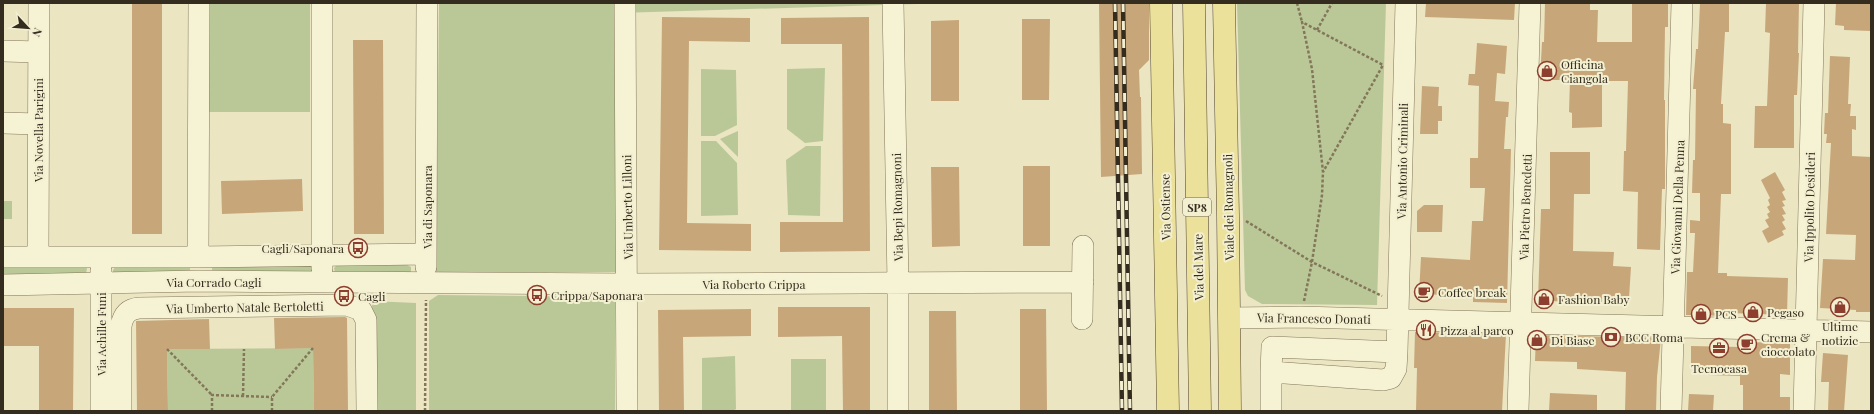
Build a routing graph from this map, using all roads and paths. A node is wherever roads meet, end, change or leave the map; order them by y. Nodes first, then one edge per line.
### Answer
1 (39, 3) edge
2 (198, 3) edge
3 (322, 3) edge
4 (427, 3) edge
5 (625, 3) edge
6 (894, 3) edge
7 (1161, 3) edge
8 (1194, 3) edge
9 (1224, 3) edge
10 (1297, 3) edge
11 (1332, 3) edge
12 (1406, 3) edge
13 (1530, 3) edge
14 (1682, 3) edge
15 (1814, 3) edge
16 (1302, 22) junction
17 (1317, 30) junction
18 (3, 52) edge
19 (39, 52) junction
20 (3, 123) edge
21 (38, 124) junction
22 (1323, 172) junction
23 (1228, 216) junction
24 (1083, 246) dead end
25 (426, 254) junction
26 (322, 255) junction
27 (38, 256) junction
28 (101, 256) junction
29 (3, 257) edge
30 (206, 257) junction
31 (1312, 262) junction
32 (198, 281) junction
33 (322, 282) junction
34 (1083, 282) junction
35 (898, 283) junction
36 (100, 284) junction
37 (426, 284) junction
38 (627, 284) junction
39 (3, 285) edge
40 (1399, 296) junction
41 (1300, 317) junction
42 (1229, 318) junction
43 (1082, 319) dead end
44 (1398, 320) junction
45 (1522, 324) junction
46 (1673, 328) junction
47 (1806, 331) junction
48 (1871, 332) edge
49 (314, 348) dead end
50 (168, 349) dead end
51 (244, 349) dead end
52 (1398, 352) junction
53 (1271, 372) junction
54 (212, 395) junction
55 (243, 396) junction
56 (272, 397) junction
57 (101, 411) edge
58 (121, 411) edge
59 (212, 411) edge
60 (272, 411) edge
61 (367, 411) edge
62 (425, 411) edge
63 (627, 411) edge
64 (898, 411) edge
65 (1168, 411) edge
66 (1200, 411) edge
67 (1230, 411) edge
68 (1271, 411) edge
69 (1518, 411) edge
70 (1671, 411) edge
71 (1804, 411) edge

1 - 19 street, Via Novella Parigini
2 - 30 street
3 - 26 street
4 - 25 street, Via di Saponara
5 - 38 street, Via Umberto Lilloni
6 - 35 street, Via Bepi Romagnoni
7 - 65 main road, Via Ostiense
8 - 66 main road, Via del Mare / SP8
9 - 23 main road, Viale dei Romagnoli
10 - 16 path
11 - 17 path
12 - 40 street, Via Antonio Criminali
13 - 45 street, Via Pietro Benedetti
14 - 46 street, Via Giovanni Della Penna
15 - 47 street, Via Ippolito Desideri
16 - 17 path
16 - 22 path
17 - 22 path
18 - 19 street
19 - 21 street, Via Novella Parigini
20 - 21 street
21 - 27 street, Via Novella Parigini
22 - 31 path
23 - 31 path
23 - 42 main road, Viale dei Romagnoli
24 - 34 street
25 - 26 street
25 - 37 street, Via di Saponara
26 - 30 street
26 - 33 street
27 - 28 street
27 - 29 street
28 - 30 street
28 - 36 street, Via Achille Funi
30 - 32 street
31 - 40 path
31 - 41 path
32 - 33 street, Via Corrado Cagli
32 - 36 street, Via Corrado Cagli
33 - 37 street, Via Corrado Cagli
34 - 35 street, Via Roberto Crippa
34 - 43 street
35 - 38 street, Via Roberto Crippa
35 - 64 street, Via Bepi Romagnoni
36 - 39 street, Via Corrado Cagli
36 - 57 street, Via Achille Funi
37 - 38 street, Via Roberto Crippa
37 - 62 path
38 - 63 street, Via Umberto Lilloni
40 - 44 street, Via Antonio Criminali
41 - 42 street, Via Francesco Donati
41 - 44 street, Via Francesco Donati
42 - 67 main road, Viale dei Romagnoli
44 - 45 street, Via Francesco Donati
44 - 52 street
45 - 46 street, Via Francesco Donati
45 - 69 street, Via Pietro Benedetti
46 - 47 street, Via Francesco Donati
46 - 70 street, Via Giovanni Della Penna
47 - 48 street, Via Francesco Donati
47 - 71 street, Via Ippolito Desideri
49 - 56 path
50 - 54 path
51 - 55 path
52 - 53 street
52 - 53 street
53 - 68 street
54 - 55 path
54 - 59 path
55 - 56 path
56 - 60 path
58 - 61 street, Via Umberto Natale Bertoletti

